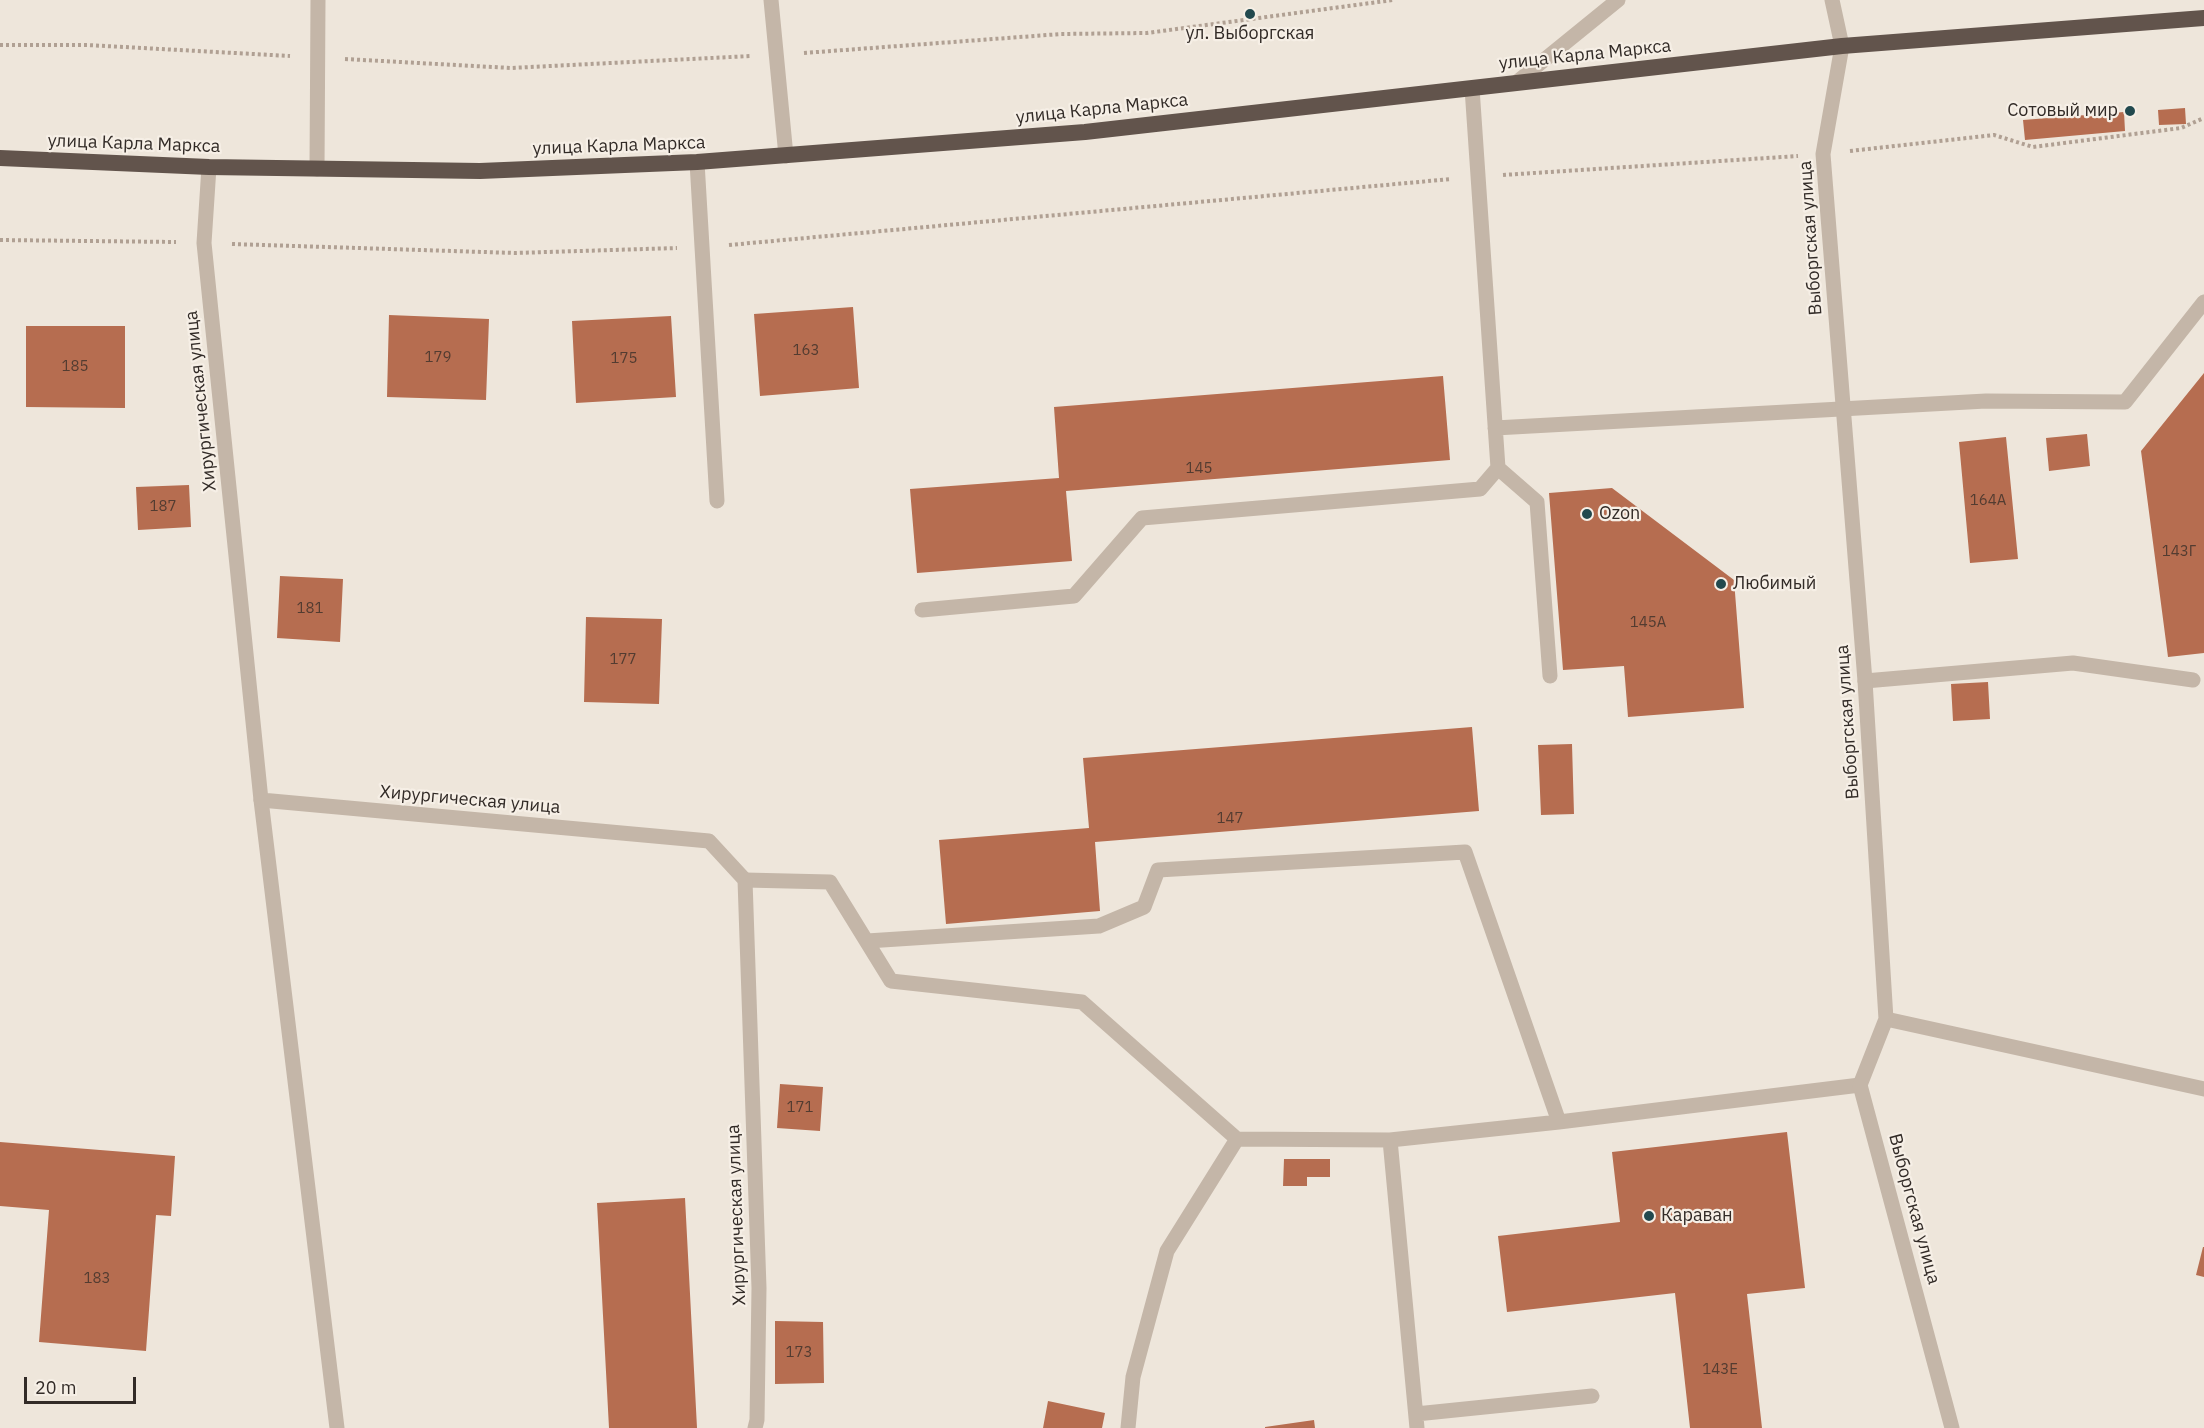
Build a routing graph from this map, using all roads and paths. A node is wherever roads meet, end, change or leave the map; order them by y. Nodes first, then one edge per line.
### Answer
1 (318, 0) edge
2 (771, 0) edge
3 (1393, 0) edge
4 (1618, 0) edge
5 (1832, 0) edge
6 (2204, 18) edge
7 (0, 45) edge
8 (1842, 46) junction
9 (776, 55) junction
10 (319, 58) junction
11 (1517, 82) junction
12 (1472, 88) junction
13 (2204, 118) edge
14 (1824, 154) junction
15 (786, 156) junction
16 (0, 158) edge
17 (697, 162) junction
18 (209, 167) junction
19 (317, 169) junction
20 (1478, 177) junction
21 (0, 240) edge
22 (204, 243) junction
23 (701, 248) junction
24 (2204, 302) edge
25 (1844, 407) junction
26 (1495, 428) junction
27 (1498, 468) junction
28 (717, 501) dead end
29 (922, 610) dead end
30 (1550, 676) dead end
31 (2193, 680) dead end
32 (1865, 681) junction
33 (261, 800) junction
34 (745, 880) junction
35 (867, 941) junction
36 (1886, 1019) junction
37 (1860, 1085) junction
38 (2204, 1089) edge
39 (1559, 1122) junction
40 (1237, 1139) junction
41 (1390, 1140) junction
42 (1592, 1396) dead end
43 (1417, 1421) edge
44 (337, 1428) edge
45 (755, 1428) edge
46 (1128, 1428) edge
47 (1952, 1428) edge

1 - 10 street
2 - 9 street
3 - 9 path
4 - 11 street
5 - 8 street, Выборгская улица
6 - 8 highway, улица Карла Маркса
7 - 10 path
8 - 11 highway, улица Карла Маркса
8 - 14 street, Выборгская улица
9 - 10 path
9 - 15 street
10 - 19 street
11 - 12 highway, улица Карла Маркса
12 - 15 highway, улица Карла Маркса
12 - 20 street
13 - 14 path
14 - 20 path
14 - 25 street, Выборгская улица
15 - 17 highway, улица Карла Маркса
16 - 18 highway, улица Карла Маркса
17 - 19 highway, улица Карла Маркса
17 - 23 street
18 - 19 highway, улица Карла Маркса
18 - 22 street, Хирургическая улица
20 - 23 path
20 - 26 street
21 - 22 path
22 - 23 path
22 - 33 street, Хирургическая улица
23 - 28 street
24 - 25 street
25 - 26 street
25 - 32 street, Выборгская улица
26 - 27 street
27 - 29 street
27 - 30 street
31 - 32 street
32 - 36 street, Выборгская улица
33 - 34 street, Хирургическая улица
33 - 44 street
34 - 35 street
34 - 45 street, Хирургическая улица
35 - 39 street
35 - 40 street
36 - 37 street, Выборгская улица
36 - 38 street
37 - 39 street
37 - 47 street, Выборгская улица
39 - 41 street
40 - 41 street
40 - 46 street
41 - 43 street
42 - 43 street

